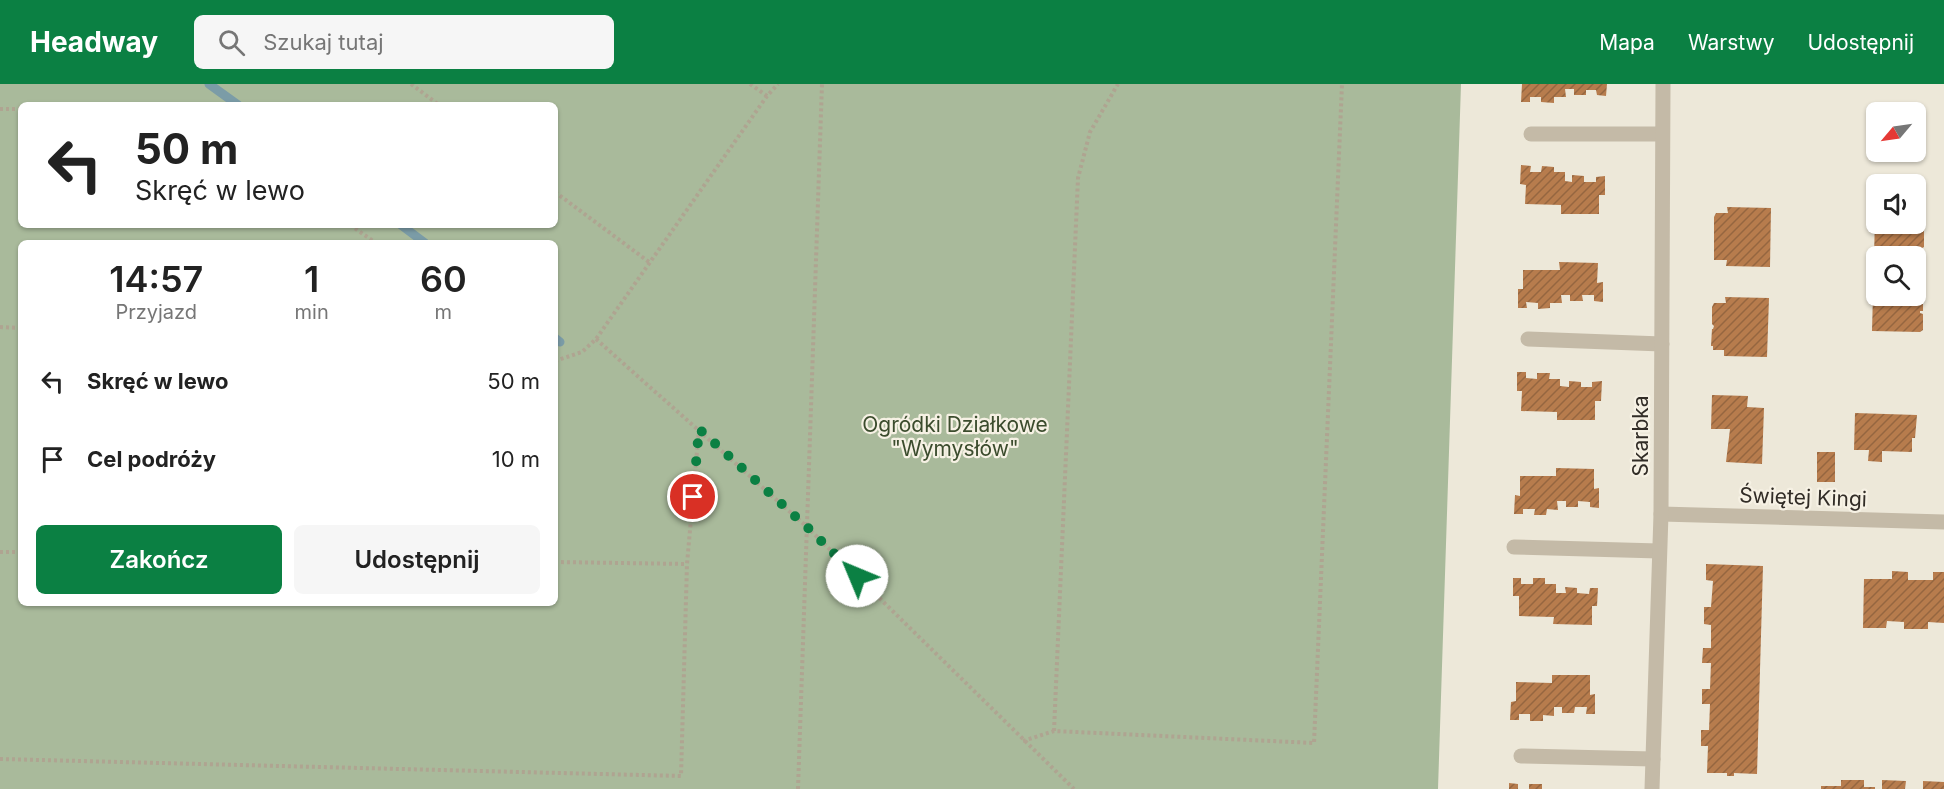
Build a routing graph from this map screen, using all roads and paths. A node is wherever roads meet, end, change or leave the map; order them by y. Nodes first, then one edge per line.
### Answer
1 (411, 84) edge
2 (750, 84) edge
3 (778, 84) edge
4 (822, 84) edge
5 (1118, 84) edge
6 (1342, 84) edge
7 (1663, 84) edge
8 (767, 96) junction
9 (435, 102) edge
10 (0, 109) edge
11 (18, 109) edge
12 (1531, 134) dead end
13 (1662, 134) junction
14 (558, 194) edge
15 (354, 228) edge
16 (372, 240) edge
17 (649, 262) junction
18 (0, 327) edge
19 (18, 328) edge
20 (596, 339) junction
21 (1528, 339) dead end
22 (1662, 344) junction
23 (558, 360) edge
24 (699, 429) junction
25 (1660, 514) junction
26 (1944, 522) edge
27 (807, 527) junction
28 (1514, 547) dead end
29 (1659, 551) junction
30 (0, 552) edge
31 (18, 552) edge
32 (558, 562) edge
33 (687, 564) junction
34 (1054, 731) junction
35 (1023, 741) junction
36 (1521, 756) dead end
37 (0, 759) edge
38 (1653, 759) junction
39 (798, 789) edge
40 (1074, 789) edge
41 (1652, 789) edge

1 - 9 path
2 - 8 path
3 - 8 path
4 - 27 path
5 - 34 path
6 - 34 path
7 - 13 street, Skarbka
8 - 17 path
10 - 11 path
12 - 13 street
13 - 22 street, Skarbka
14 - 17 path
15 - 16 path
17 - 20 path
18 - 19 path
20 - 23 path
20 - 24 path
21 - 22 street
22 - 25 street, Skarbka
24 - 27 path
24 - 33 path
25 - 26 street, Świętej Kingi
25 - 29 street, Skarbka
27 - 35 path
27 - 39 path
28 - 29 street
29 - 38 street, Skarbka
30 - 31 path
32 - 33 path
33 - 37 path
34 - 35 path
35 - 40 path
36 - 38 street
38 - 41 street, Skarbka

